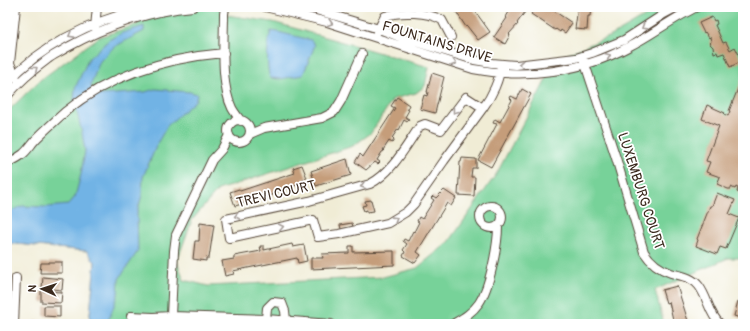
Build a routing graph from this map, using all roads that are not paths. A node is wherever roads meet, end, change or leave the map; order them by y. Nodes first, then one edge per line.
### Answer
1 (16, 7) edge
2 (97, 7) edge
3 (147, 7) edge
4 (193, 7) edge
5 (226, 7) edge
6 (265, 7) edge
7 (306, 7) edge
8 (677, 7) edge
9 (697, 7) edge
10 (687, 9) edge
11 (95, 24) junction
12 (379, 29) junction
13 (94, 34) junction
14 (374, 37) junction
15 (451, 37) dead end
16 (224, 54) junction
17 (362, 54) dead end
18 (583, 56) junction
19 (501, 64) junction
20 (586, 65) junction
21 (500, 73) junction
22 (15, 75) junction
23 (7, 83) edge
24 (18, 84) junction
25 (7, 96) edge
26 (232, 108) junction
27 (483, 108) junction
28 (241, 121) junction
29 (230, 125) junction
30 (249, 130) junction
31 (229, 135) junction
32 (237, 142) junction
33 (222, 149) junction
34 (7, 163) edge
35 (498, 226) dead end
36 (16, 278) dead end
37 (131, 316) dead end
38 (171, 316) junction
39 (266, 319) junction
40 (286, 320) junction
41 (14, 324) edge
42 (331, 324) edge
43 (453, 324) edge
44 (720, 324) edge

1 - 22 street
2 - 11 street
3 - 11 street
4 - 13 street
5 - 16 street
6 -> 14 street, FOUNTAINS DRIVE
7 - 12 street, FOUNTAINS DRIVE
8 -> 18 street, FOUNTAINS DRIVE
9 - 10 street, FOUNTAINS DRIVE
20 -> 10 street, FOUNTAINS DRIVE
11 - 13 street
11 -> 22 street
12 - 14 street
12 - 15 street
12 - 19 street, FOUNTAINS DRIVE
24 -> 13 street
14 -> 21 street, FOUNTAINS DRIVE
16 - 26 street
16 - 34 street
17 - 30 street
18 -> 19 street, FOUNTAINS DRIVE
18 - 20 street, LUXEMBURG COURT
19 - 21 street, TREVI COURT
20 - 21 street, FOUNTAINS DRIVE
20 - 44 street, LUXEMBURG COURT
21 - 27 street, TREVI COURT
22 - 23 street
22 - 24 street
24 - 25 street
26 - 28 street
26 - 29 street
27 -> 27 street, TREVI COURT
28 - 29 street
28 - 30 street
29 - 31 street
30 - 32 street
31 - 32 street
31 - 33 street
32 - 33 street
33 - 38 street
35 - 43 street
36 - 41 street
37 - 38 street
38 - 39 street
39 - 40 street
39 - 40 street
40 - 42 street

